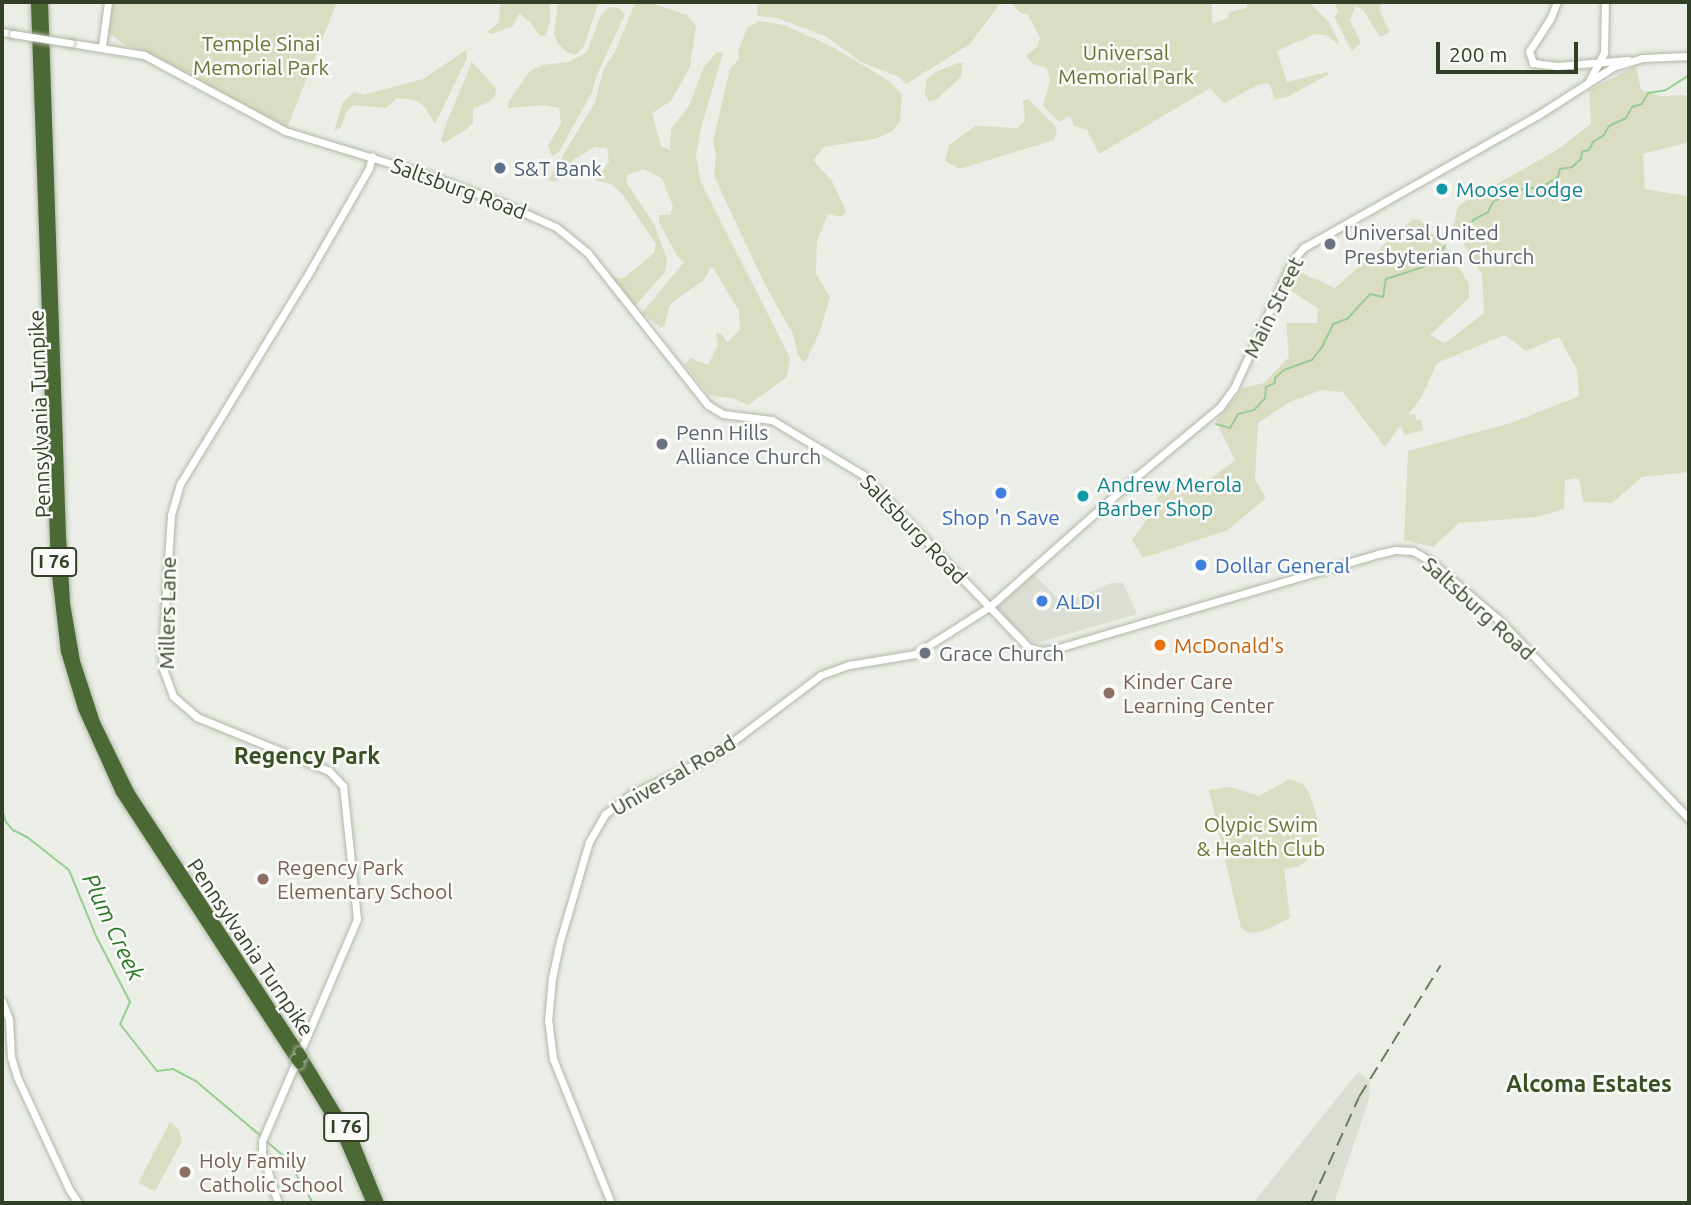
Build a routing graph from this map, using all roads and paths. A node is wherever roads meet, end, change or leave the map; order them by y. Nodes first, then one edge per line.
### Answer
1 (35, 2) edge
2 (43, 2) edge
3 (108, 2) edge
4 (1557, 2) edge
5 (1605, 2) edge
6 (2, 32) edge
7 (102, 46) junction
8 (1689, 55) edge
9 (1601, 60) junction
10 (1631, 60) junction
11 (1589, 81) junction
12 (372, 156) junction
13 (989, 607) junction
14 (1689, 820) edge
15 (2, 1001) edge
16 (299, 1057) junction
17 (78, 1203) edge
18 (278, 1203) edge
19 (371, 1203) edge
20 (379, 1203) edge
21 (611, 1203) edge

1 - 16 highway, Pennsylvania Turnpike / I 76
2 - 16 highway, Pennsylvania Turnpike / I 76
3 - 7 street
4 - 9 street
5 - 9 street
6 - 7 street, Saltsburg Road, bridge
7 - 12 street, Saltsburg Road
8 - 10 street, Main Street
9 - 10 street
9 - 11 street
10 - 11 street, Main Street
11 - 13 street, Main Street
12 - 13 street, Saltsburg Road
12 - 18 street, Millers Lane
13 - 14 street, Saltsburg Road
13 - 21 street, Universal Road
15 - 17 street
16 - 19 highway, Pennsylvania Turnpike / I 76
16 - 20 highway, Pennsylvania Turnpike / I 76

